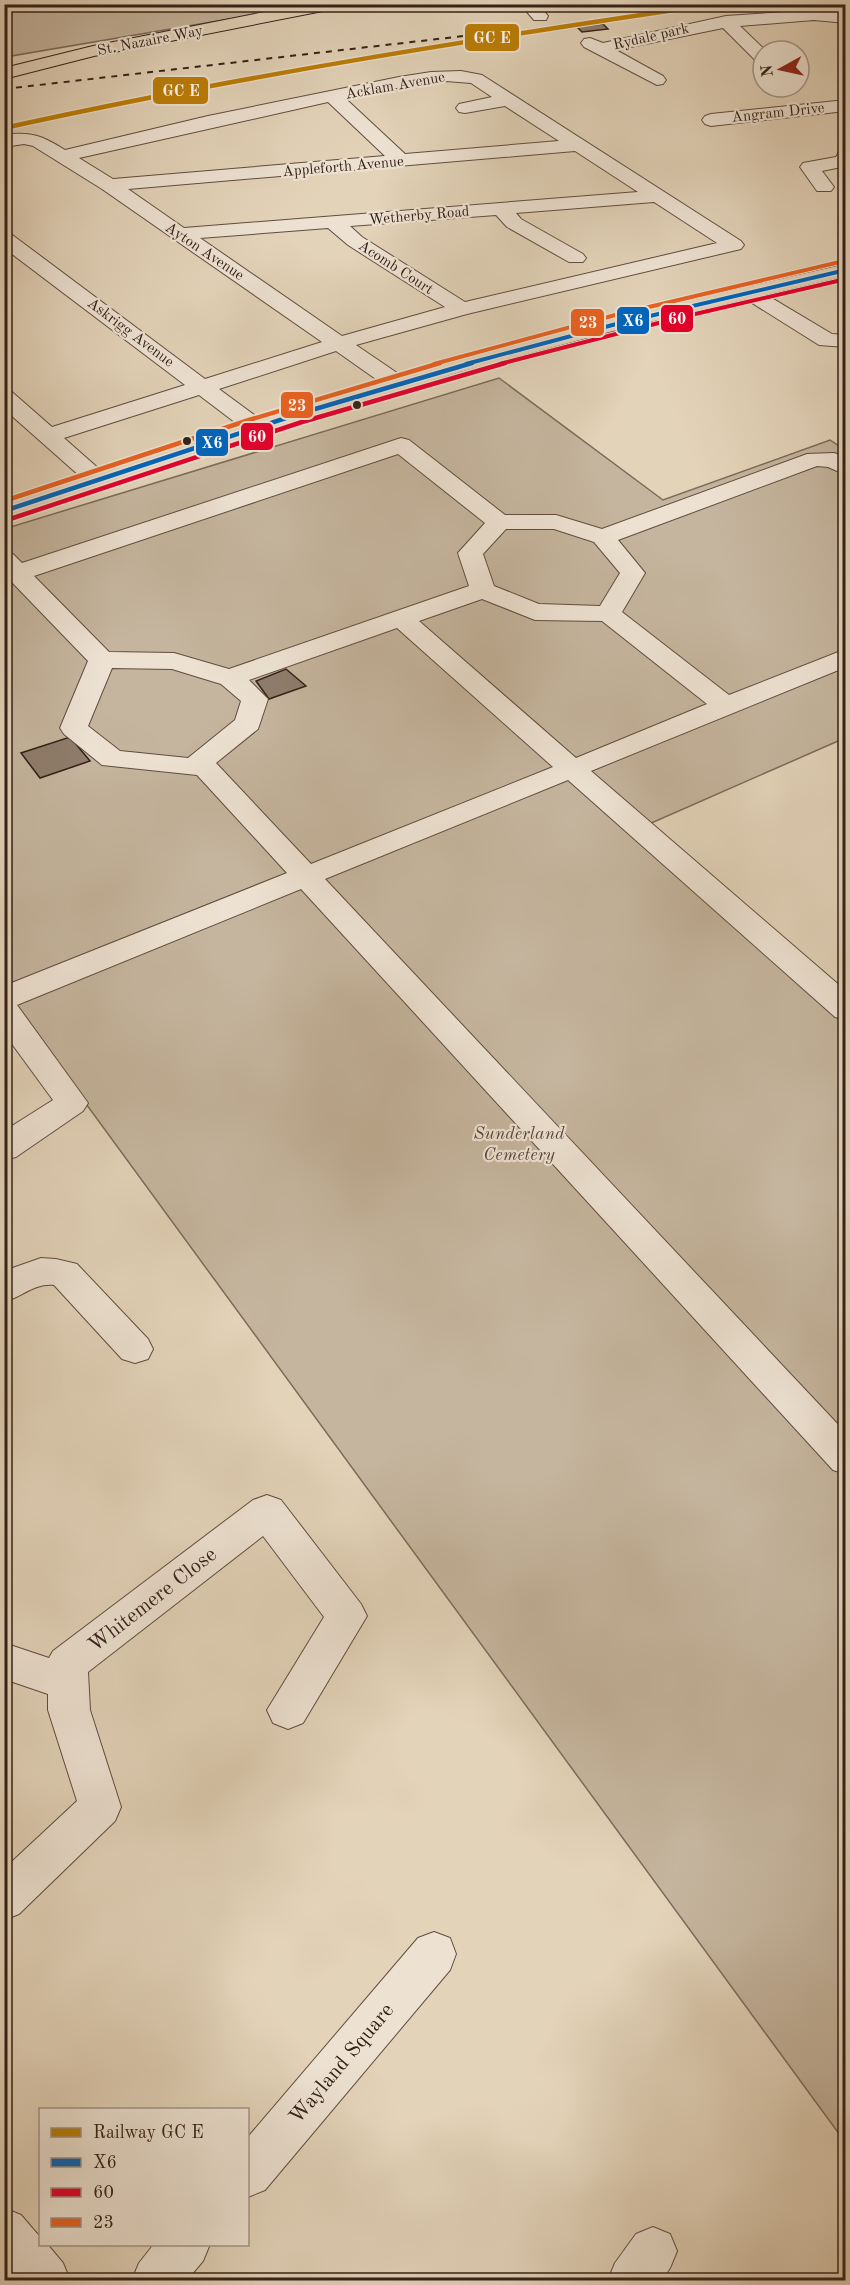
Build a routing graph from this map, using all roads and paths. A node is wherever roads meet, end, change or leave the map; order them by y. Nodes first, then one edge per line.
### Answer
1 (333, 4) edge
2 (846, 18) edge
3 (726, 21) junction
4 (751, 46) edge
5 (4, 75) edge
6 (657, 80) dead end
7 (332, 96) junction
8 (508, 100) junction
9 (846, 105) edge
10 (465, 108) dead end
11 (819, 108) junction
12 (711, 120) dead end
13 (832, 123) dead end
14 (4, 141) edge
15 (577, 145) junction
16 (63, 156) junction
17 (846, 156) edge
18 (401, 161) junction
19 (109, 185) junction
20 (824, 187) dead end
21 (658, 196) junction
22 (501, 209) junction
23 (333, 222) junction
24 (179, 234) junction
25 (4, 238) edge
26 (576, 258) dead end
27 (846, 270) edge
28 (748, 292) junction
29 (462, 309) junction
30 (846, 341) edge
31 (340, 343) junction
32 (398, 384) junction
33 (202, 385) junction
34 (4, 397) edge
35 (258, 428) junction
36 (40, 429) junction
37 (4, 431) edge
38 (846, 468) edge
39 (99, 481) junction
40 (4, 511) edge
41 (499, 522) junction
42 (603, 537) junction
43 (11, 566) edge
44 (483, 590) junction
45 (608, 614) junction
46 (402, 618) junction
47 (846, 657) edge
48 (102, 660) junction
49 (230, 678) junction
50 (726, 706) junction
51 (200, 762) junction
52 (572, 769) junction
53 (304, 875) junction
54 (4, 998) edge
55 (846, 1009) edge
56 (4, 1010) edge
57 (4, 1148) edge
58 (4, 1288) edge
59 (135, 1349) dead end
60 (846, 1460) edge
61 (4, 1661) edge
62 (68, 1683) junction
63 (288, 1710) dead end
64 (4, 1899) edge
65 (434, 1954) dead end
66 (249, 2172) edge
67 (4, 2232) edge
68 (184, 2246) edge
69 (46, 2280) edge
70 (156, 2280) edge

1 - 5 main road, St. Nazaire Way
2 - 3 street, Rydale park
3 - 4 street
3 - 6 street, Rydale park
7 - 8 street, Acklam Avenue
7 - 16 street, Acklam Avenue
7 - 18 street
8 - 10 street
8 - 15 street, Acklam Avenue
9 - 11 street, Angram Drive
11 - 12 street, Angram Drive
11 - 13 street
14 - 16 street, Ayton Avenue
15 - 18 street, Appleforth Avenue
15 - 21 street, Acklam Avenue
16 - 19 street, Ayton Avenue
17 - 20 street
18 - 19 street, Appleforth Avenue
19 - 24 street, Ayton Avenue
21 - 22 street, Wetherby Road
21 - 29 street, Acklam Avenue
22 - 23 street, Wetherby Road
22 - 26 street
23 - 24 street, Wetherby Road
23 - 29 street, Acomb Court
24 - 31 street, Ayton Avenue
25 - 33 street, Askrigg Avenue
27 - 28 main road
28 - 30 street
28 - 32 main road
29 - 31 street
31 - 32 street, Ayton Avenue
31 - 33 street
32 - 35 main road
33 - 35 street, Askrigg Avenue
33 - 36 street
34 - 36 street
35 - 39 main road
36 - 37 street
36 - 39 street
38 - 42 street
39 - 40 main road
41 - 42 street
41 - 43 street
41 - 44 street
42 - 45 street
43 - 48 street
44 - 45 street
44 - 46 street
45 - 50 street
46 - 49 street
46 - 52 street
47 - 50 street
48 - 49 street
48 - 51 street
49 - 51 street
50 - 52 street
51 - 53 street
52 - 53 street
52 - 55 street
53 - 54 street
53 - 60 street
56 - 57 street
58 - 59 street
61 - 62 street
62 - 63 street, Whitemere Close
62 - 64 street, Whitemere Close
65 - 66 street, Wayland Square
67 - 69 street
68 - 70 street

